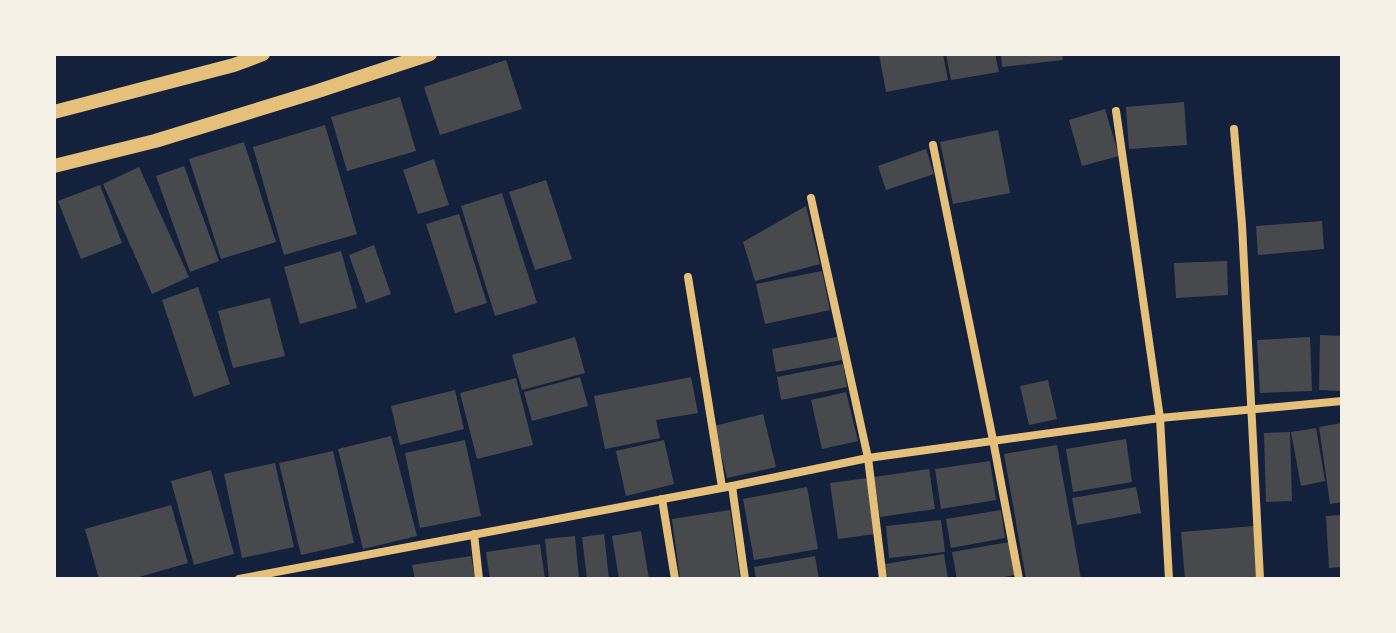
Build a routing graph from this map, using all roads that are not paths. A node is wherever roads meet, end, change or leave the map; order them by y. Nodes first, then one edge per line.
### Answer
1 (263, 54) edge
2 (430, 54) edge
3 (1116, 111) dead end
4 (54, 112) edge
5 (1234, 129) dead end
6 (933, 145) dead end
7 (54, 166) edge
8 (811, 198) dead end
9 (688, 277) dead end
10 (1342, 401) edge
11 (1253, 410) junction
12 (1160, 418) junction
13 (993, 440) junction
14 (868, 458) junction
15 (732, 486) junction
16 (722, 487) junction
17 (662, 499) junction
18 (474, 534) junction
19 (239, 579) edge
20 (479, 579) edge
21 (675, 579) edge
22 (745, 579) edge
23 (883, 579) edge
24 (1019, 579) edge
25 (1169, 579) edge
26 (1260, 579) edge

1 - 4 street
2 - 7 street
3 - 12 street
5 - 11 street
6 - 13 street
8 - 14 street
9 - 16 street
10 - 11 street
11 - 12 street
11 - 26 street
12 - 13 street
12 - 25 street
13 - 14 street
13 - 24 street
14 - 15 street
14 - 23 street
15 - 16 street
15 - 22 street
16 - 17 street
17 - 18 street
17 - 21 street
18 - 19 street
18 - 20 street

